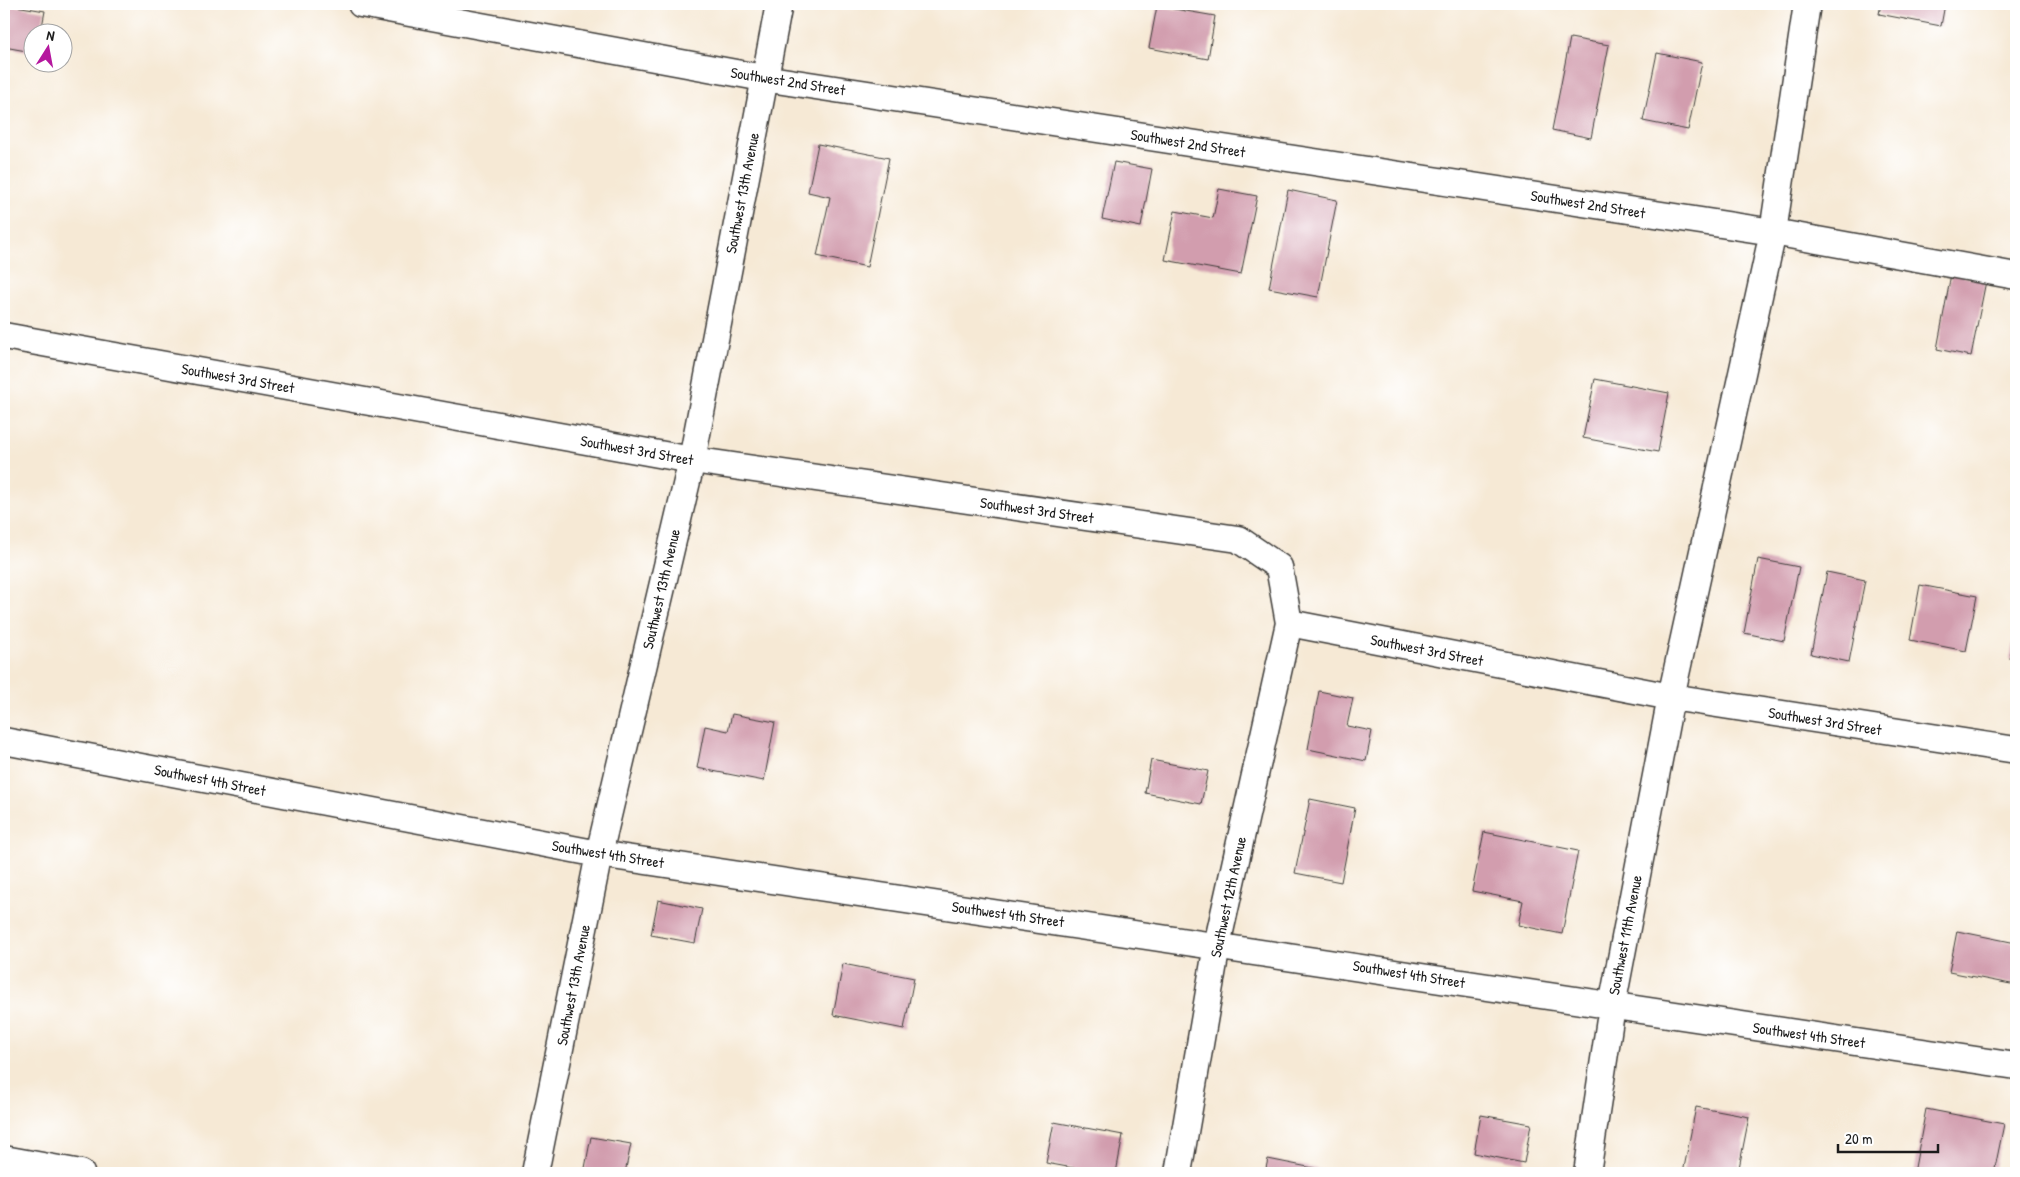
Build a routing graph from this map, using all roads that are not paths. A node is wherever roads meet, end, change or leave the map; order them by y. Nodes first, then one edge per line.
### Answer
1 (360, 4) edge
2 (779, 4) edge
3 (1806, 4) edge
4 (763, 78) junction
5 (1773, 232) junction
6 (2016, 276) edge
7 (4, 336) edge
8 (692, 460) junction
9 (1289, 623) junction
10 (1671, 697) junction
11 (4, 741) edge
12 (2016, 750) edge
13 (599, 854) junction
14 (1217, 945) junction
15 (1612, 1006) junction
16 (2016, 1066) edge
17 (4, 1160) edge
18 (81, 1173) edge
19 (535, 1173) edge
20 (1178, 1173) edge
21 (1586, 1173) edge

1 - 4 street, Southwest 2nd Street
2 - 4 street, Southwest 13th Avenue
3 - 5 street, Southwest 11th Avenue
4 - 5 street, Southwest 2nd Street
4 - 8 street, Southwest 13th Avenue
5 - 6 street, Southwest 2nd Street
5 - 10 street, Southwest 11th Avenue
7 - 8 street, Southwest 3rd Street
8 - 9 street, Southwest 3rd Street
8 - 13 street, Southwest 13th Avenue
9 - 10 street, Southwest 3rd Street
9 - 14 street, Southwest 12th Avenue
10 - 12 street, Southwest 3rd Street
10 - 15 street, Southwest 11th Avenue
11 - 13 street, Southwest 4th Street
13 - 14 street, Southwest 4th Street
13 - 19 street, Southwest 13th Avenue
14 - 15 street, Southwest 4th Street
14 - 20 street, Southwest 12th Avenue
15 - 16 street, Southwest 4th Street
15 - 21 street, Southwest 11th Avenue
17 - 18 street

